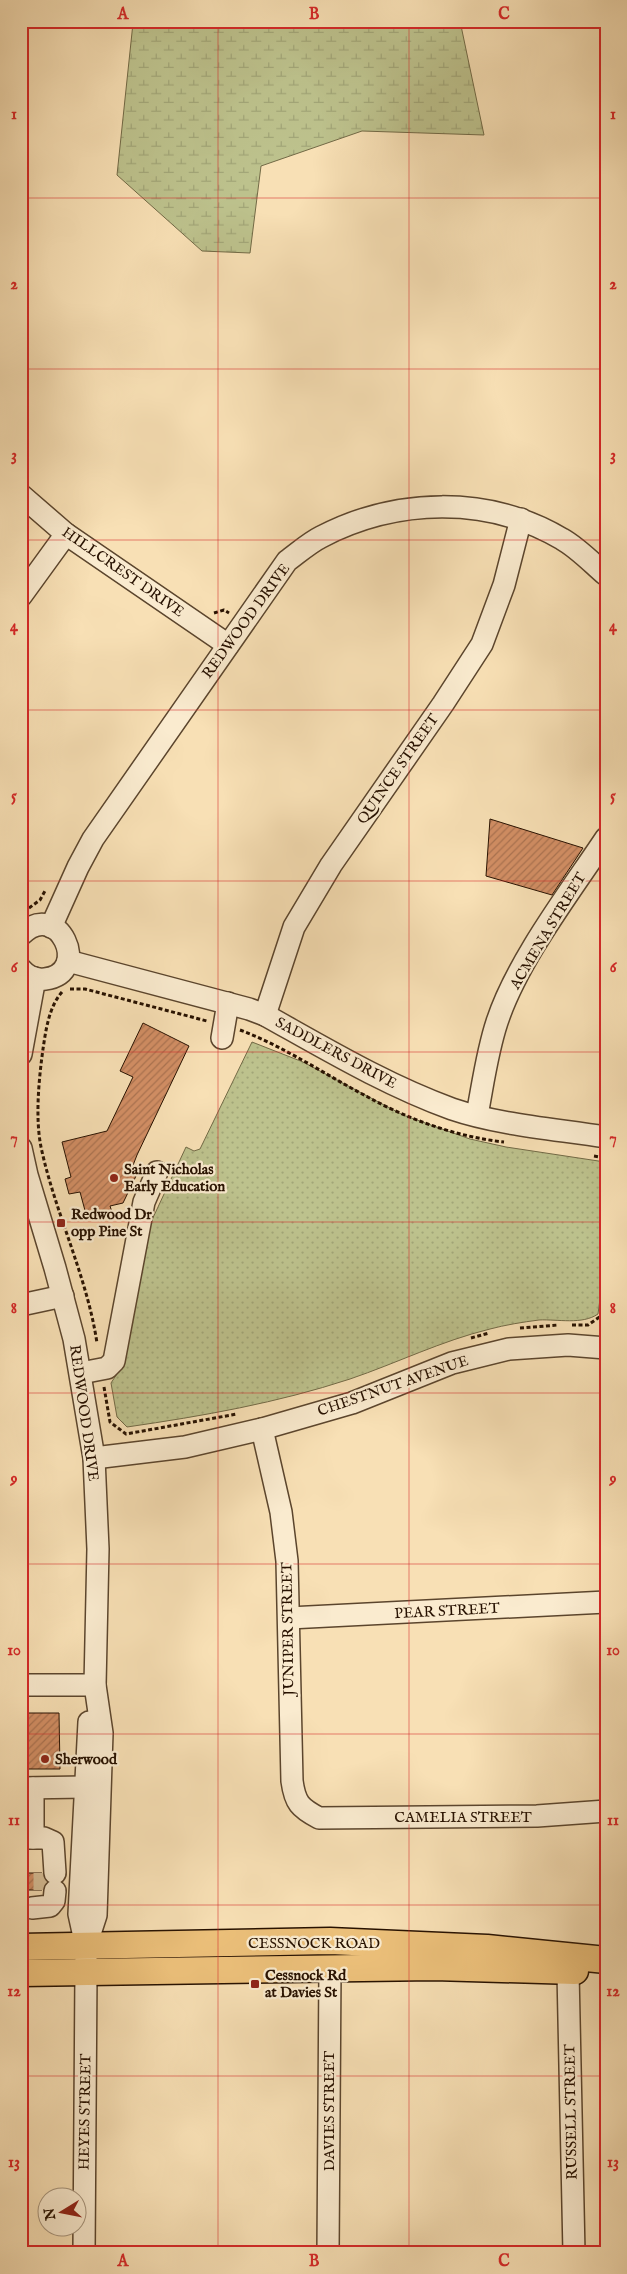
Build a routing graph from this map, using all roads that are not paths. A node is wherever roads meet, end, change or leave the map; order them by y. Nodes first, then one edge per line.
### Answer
1 (21, 496) edge
2 (520, 519) junction
3 (66, 534) junction
4 (606, 575) edge
5 (21, 596) edge
6 (228, 645) junction
7 (606, 838) edge
8 (51, 926) junction
9 (21, 935) edge
10 (68, 961) junction
11 (28, 973) edge
12 (228, 1003) junction
13 (265, 1015) junction
14 (223, 1031) road end
15 (21, 1054) edge
16 (477, 1115) junction
17 (606, 1137) edge
18 (22, 1157) edge
19 (158, 1172) dead end
20 (63, 1296) junction
21 (21, 1305) edge
22 (606, 1348) edge
23 (81, 1373) junction
24 (262, 1429) junction
25 (94, 1458) junction
26 (606, 1602) edge
27 (288, 1618) junction
28 (21, 1685) edge
29 (95, 1685) junction
30 (85, 1787) junction
31 (27, 1788) edge
32 (606, 1811) edge
33 (319, 1818) joint
34 (33, 1838) edge
35 (27, 1908) edge
36 (86, 1946) junction
37 (21, 1947) edge
38 (606, 1960) edge
39 (330, 1968) junction
40 (606, 1970) edge
41 (86, 1972) junction
42 (568, 1972) junction
43 (21, 1973) edge
44 (84, 2253) edge
45 (328, 2253) edge
46 (574, 2253) edge

1 - 3 street, HILLCREST DRIVE
2 - 4 street, REDWOOD DRIVE
2 - 6 street, REDWOOD DRIVE
2 - 13 street, QUINCE STREET
3 - 5 street
3 - 6 street, HILLCREST DRIVE
6 - 8 street, REDWOOD DRIVE
7 - 16 street, ACMENA STREET
8 - 9 street
8 - 10 street
10 - 11 street
10 - 12 street, SADDLERS DRIVE
11 - 15 street
12 - 13 street, SADDLERS DRIVE
12 - 14 street
13 - 16 street, SADDLERS DRIVE
16 - 17 street, SADDLERS DRIVE
18 - 20 street, REDWOOD DRIVE
19 - 23 street
20 - 21 street
20 - 23 street, REDWOOD DRIVE
22 - 24 street, CHESTNUT AVENUE
23 - 25 street, REDWOOD DRIVE
24 - 25 street, CHESTNUT AVENUE
24 - 27 street, JUNIPER STREET
25 - 29 street, REDWOOD DRIVE
26 - 27 street, PEAR STREET
27 - 33 street, JUNIPER STREET
28 - 29 street
29 - 30 street, REDWOOD DRIVE
29 - 36 street, REDWOOD DRIVE
30 - 31 street
30 - 36 street, REDWOOD DRIVE
31 - 34 street
32 - 33 street, CAMELIA STREET
34 - 35 street
36 - 37 main road, CESSNOCK ROAD
36 - 38 main road, CESSNOCK ROAD
36 - 41 street, HEYES STREET
39 - 41 main road, CESSNOCK ROAD
39 - 42 main road, CESSNOCK ROAD
39 - 45 street, DAVIES STREET
40 - 42 main road, CESSNOCK ROAD
41 - 43 main road, CESSNOCK ROAD
41 - 44 street, HEYES STREET
42 - 46 street, RUSSELL STREET

